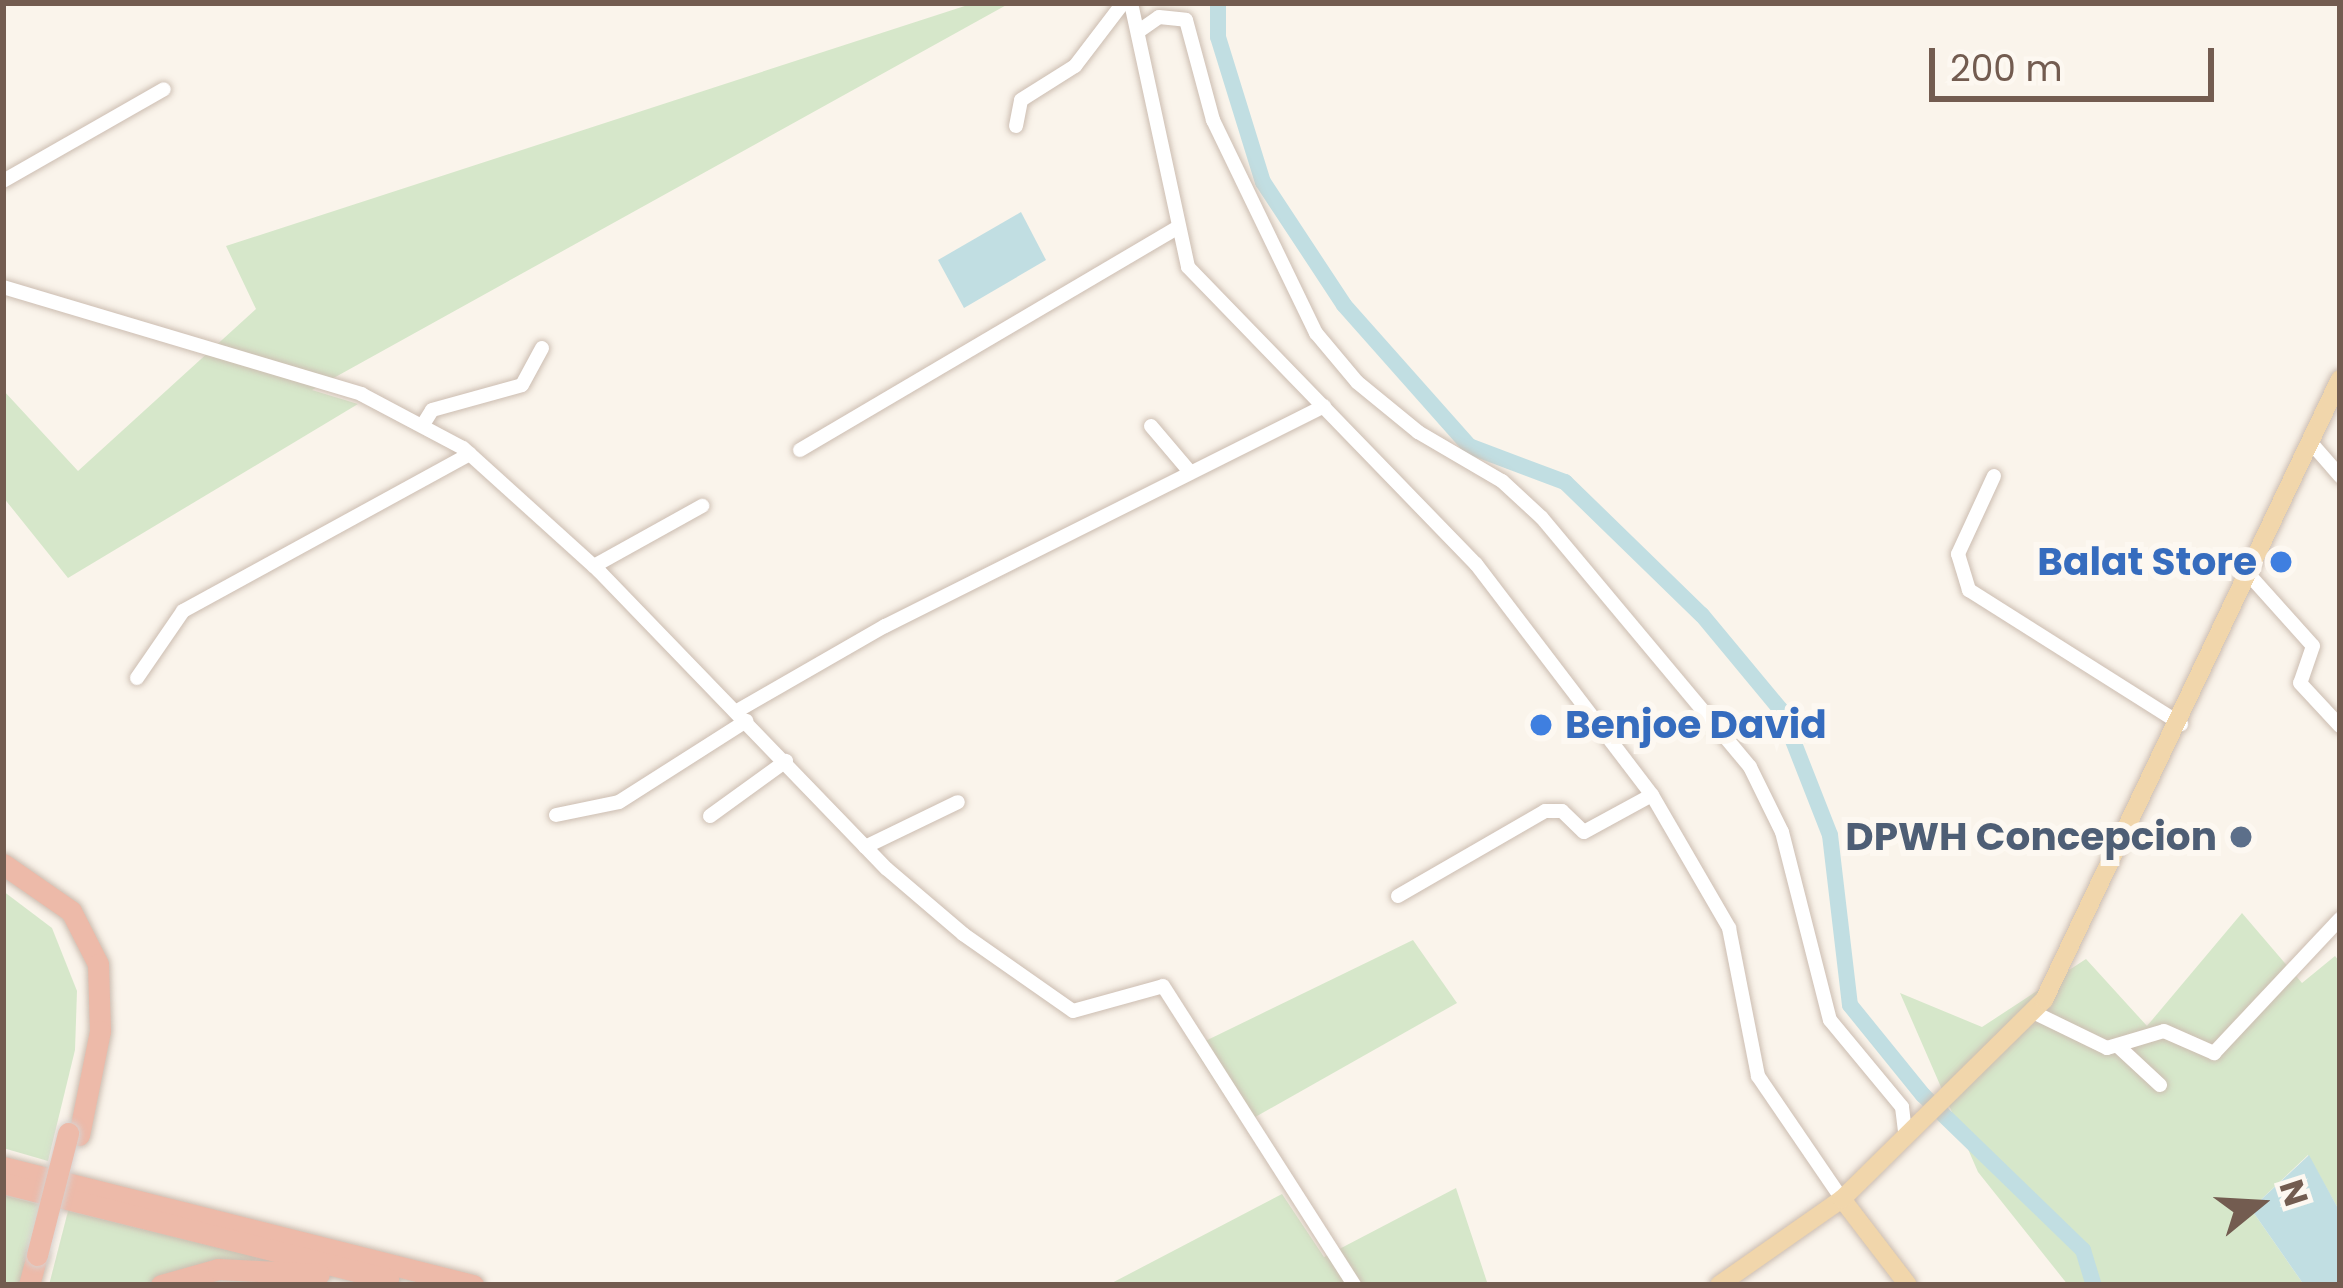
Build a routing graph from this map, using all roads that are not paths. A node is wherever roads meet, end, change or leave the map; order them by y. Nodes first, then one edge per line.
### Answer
1 (1127, 3) edge
2 (1139, 32) junction
3 (164, 88) dead end
4 (1016, 126) dead end
5 (3, 181) edge
6 (1178, 226) junction
7 (3, 287) edge
8 (542, 348) dead end
9 (2340, 379) edge
10 (1324, 406) junction
11 (424, 423) junction
12 (1151, 426) dead end
13 (2312, 444) junction
14 (800, 450) dead end
15 (470, 454) junction
16 (1190, 472) junction
17 (1994, 476) dead end
18 (2340, 476) edge
19 (701, 506) dead end
20 (595, 566) junction
21 (2252, 578) junction
22 (137, 678) dead end
23 (2300, 683) junction
24 (2290, 700) dead end
25 (741, 716) junction
26 (2181, 724) junction
27 (2340, 727) edge
28 (786, 761) junction
29 (1652, 794) junction
30 (958, 802) dead end
31 (556, 815) dead end
32 (710, 815) dead end
33 (865, 847) junction
34 (3, 864) edge
35 (3, 879) edge
36 (1398, 896) dead end
37 (2340, 919) edge
38 (2035, 1013) junction
39 (2119, 1047) junction
40 (2160, 1085) dead end
41 (1910, 1133) junction
42 (73, 1134) junction
43 (3, 1164) edge
44 (3, 1183) edge
45 (1842, 1198) junction
46 (42, 1256) junction
47 (402, 1282) edge
48 (29, 1285) edge
49 (41, 1285) edge
50 (161, 1285) edge
51 (473, 1285) edge
52 (1354, 1285) edge
53 (1719, 1285) edge
54 (1908, 1285) edge

1 - 2 street
1 - 4 street
2 - 6 street
2 - 41 street
3 - 5 street
6 - 10 street
6 - 14 street
7 - 11 street
8 - 11 street
9 - 13 main road
10 - 16 street
10 - 29 street
11 - 15 street
12 - 16 street
13 - 18 street
13 - 21 main road
15 - 20 street
15 - 22 street
16 - 25 street
17 - 26 street
19 - 20 street
20 - 25 street
21 - 23 street
21 - 26 main road
23 - 24 street
23 - 27 street
25 - 28 street
25 - 31 street
26 - 38 main road
28 - 32 street
28 - 33 street
29 - 36 street
29 - 45 street
30 - 33 street
33 - 52 street
34 - 42 highway
35 - 42 highway
37 - 39 street
38 - 39 street
38 - 41 main road
39 - 40 street
41 - 45 main road
42 - 46 highway
43 - 51 highway
44 - 47 highway
45 - 53 main road
45 - 54 main road
46 - 48 highway
46 - 49 highway
47 - 50 highway

